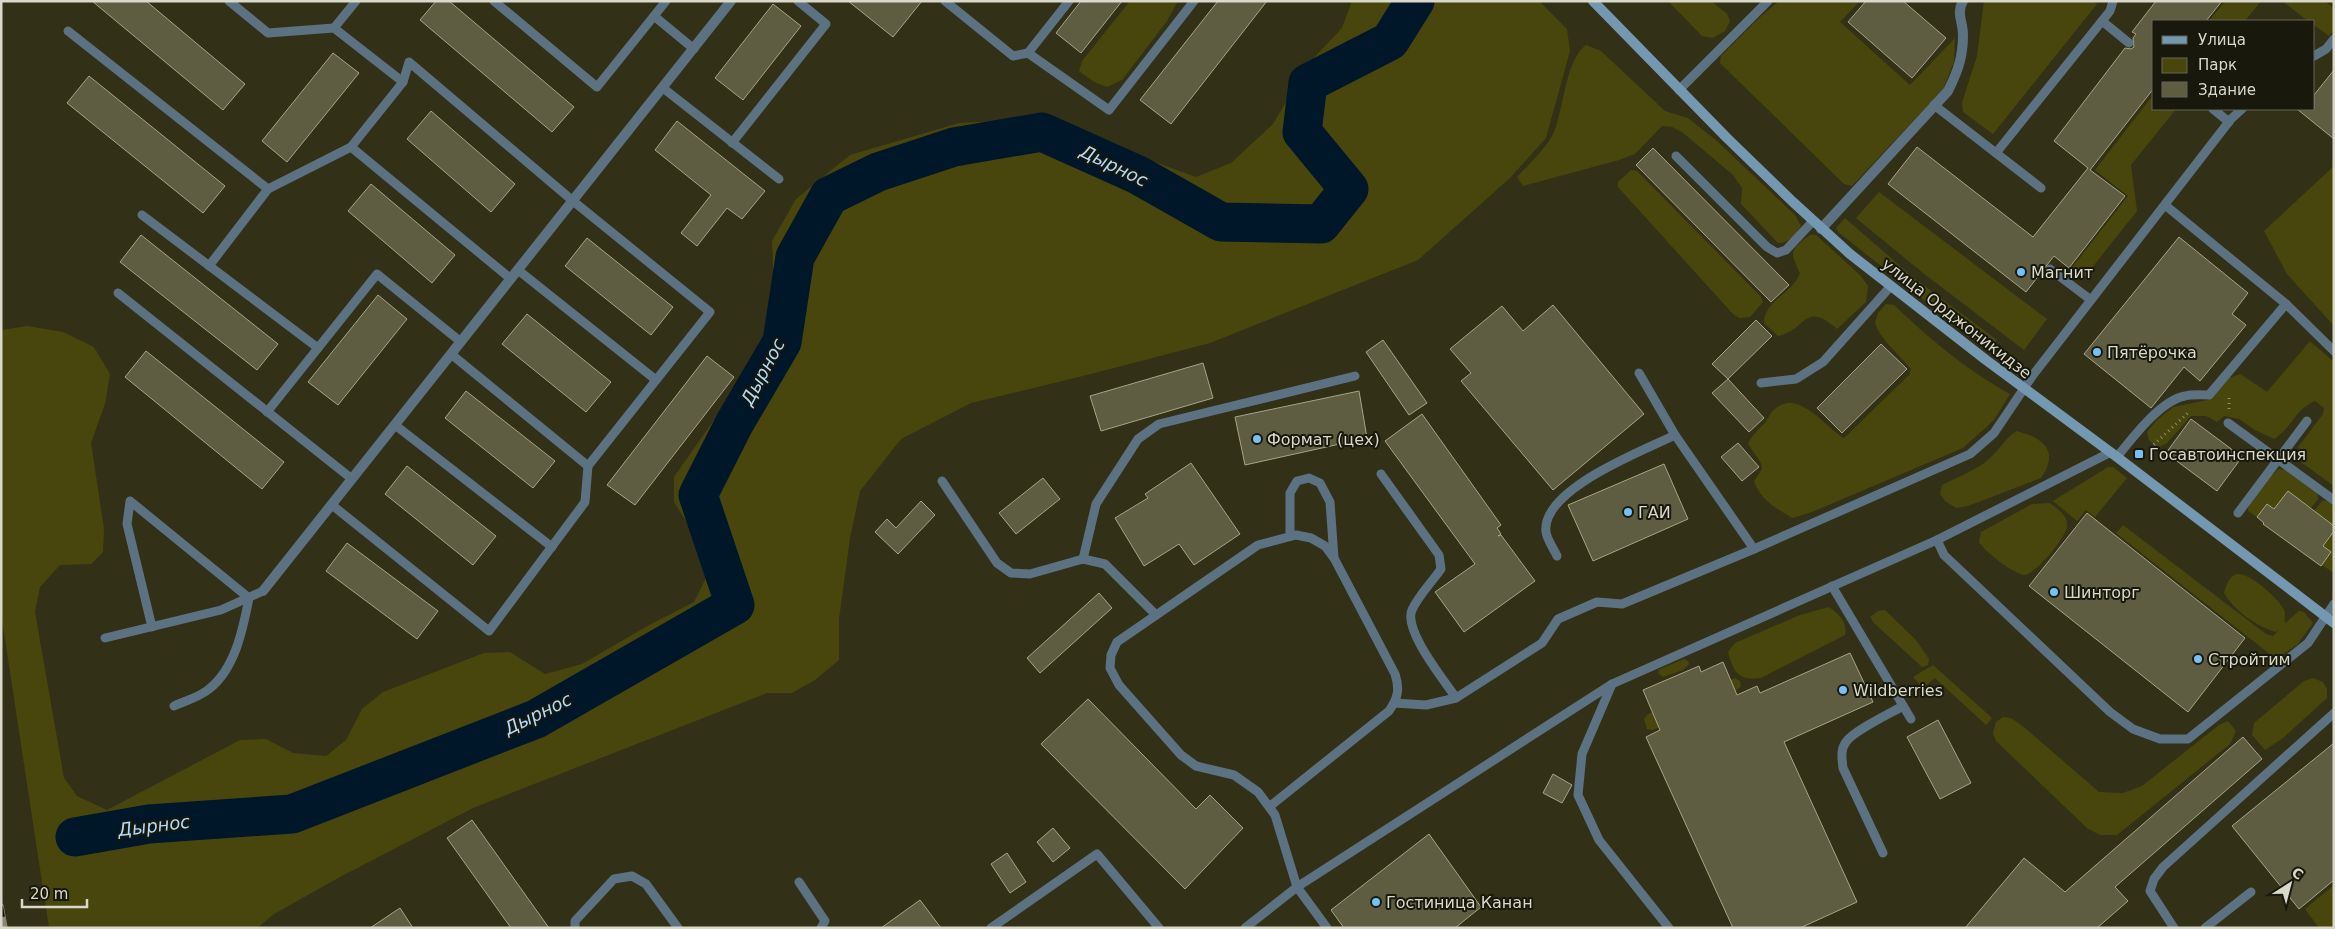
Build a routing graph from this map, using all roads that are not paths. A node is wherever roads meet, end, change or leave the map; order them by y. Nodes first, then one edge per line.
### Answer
1 (229, 1) edge
2 (356, 1) edge
3 (494, 1) edge
4 (666, 1) edge
5 (731, 1) edge
6 (798, 1) edge
7 (945, 1) edge
8 (1069, 1) edge
9 (1194, 1) edge
10 (1593, 1) edge
11 (1768, 1) edge
12 (1963, 1) edge
13 (2113, 1) edge
14 (654, 16) junction
15 (2102, 21) junction
16 (334, 28) junction
17 (68, 31) dead end
18 (2334, 39) edge
19 (2129, 43) dead end
20 (694, 49) junction
21 (1028, 53) junction
22 (2315, 55) edge
23 (403, 82) junction
24 (663, 88) junction
25 (1679, 90) junction
26 (1934, 106) junction
27 (2214, 110) edge
28 (2241, 110) edge
29 (2230, 122) junction
30 (732, 142) junction
31 (352, 147) junction
32 (1996, 154) junction
33 (1676, 156) dead end
34 (778, 179) dead end
35 (2041, 188) dead end
36 (268, 189) junction
37 (573, 201) junction
38 (2165, 205) junction
39 (142, 215) dead end
40 (1817, 225) junction
41 (209, 266) junction
42 (2050, 269) dead end
43 (518, 270) junction
44 (511, 279) junction
45 (1890, 287) junction
46 (118, 293) dead end
47 (2091, 300) junction
48 (2286, 304) junction
49 (461, 342) junction
50 (318, 348) junction
51 (2334, 351) edge
52 (451, 354) junction
53 (1639, 373) dead end
54 (1355, 376) dead end
55 (656, 380) junction
56 (1761, 383) dead end
57 (2024, 389) junction
58 (267, 412) junction
59 (2307, 421) dead end
60 (2228, 423) dead end
61 (396, 425) junction
62 (1675, 435) junction
63 (2114, 454) junction
64 (2279, 459) junction
65 (588, 466) junction
66 (1380, 474) dead end
67 (352, 479) junction
68 (942, 481) dead end
69 (2334, 500) edge
70 (332, 505) junction
71 (2238, 513) dead end
72 (1290, 536) junction
73 (1937, 540) junction
74 (552, 547) junction
75 (1754, 549) junction
76 (1557, 556) dead end
77 (1334, 558) junction
78 (1083, 559) junction
79 (1832, 586) junction
80 (263, 591) joint
81 (249, 598) junction
82 (2334, 604) edge
83 (1156, 615) junction
84 (2325, 616) junction
85 (2334, 623) edge
86 (152, 626) junction
87 (105, 638) dead end
88 (1612, 684) junction
89 (1456, 698) junction
90 (1394, 703) junction
91 (174, 706) dead end
92 (1903, 706) junction
93 (2334, 713) edge
94 (1911, 719) dead end
95 (1269, 807) junction
96 (1883, 853) dead end
97 (799, 882) dead end
98 (1297, 887) junction
99 (2251, 892) dead end
100 (575, 928) edge
101 (678, 928) edge
102 (821, 928) edge
103 (991, 928) edge
104 (1159, 928) edge
105 (1245, 928) edge
106 (1327, 928) edge
107 (1669, 928) edge
108 (2174, 928) edge
109 (2206, 928) edge

1 - 16 lane
2 - 16 lane
3 - 14 lane
4 - 14 lane
5 - 20 street
6 - 30 lane
7 - 21 lane
8 - 21 lane
9 - 21 lane
10 - 25 main road, улица Орджоникидзе
11 - 25 lane
12 - 26 street
13 - 15 lane
14 - 20 lane
15 - 19 lane
15 - 32 lane
16 - 23 lane
17 - 36 lane
18 - 22 lane
20 - 24 street
23 - 31 lane
23 - 37 lane
24 - 30 lane
24 - 37 street
25 - 40 main road, улица Орджоникидзе
26 - 32 lane
26 - 40 street
27 - 29 lane
28 - 29 lane
29 - 38 lane
30 - 34 lane
31 - 36 lane
31 - 44 lane
32 - 35 lane
33 - 40 lane
36 - 41 lane
37 - 43 street
37 - 55 lane
38 - 47 lane
38 - 48 lane
39 - 41 lane
40 - 45 main road, улица Орджоникидзе
41 - 50 lane
42 - 47 lane
43 - 44 street
43 - 55 lane
44 - 49 street
45 - 56 lane
45 - 57 main road, улица Орджоникидзе
46 - 58 lane
47 - 57 lane
48 - 51 lane
48 - 63 lane
49 - 50 lane
49 - 52 street
50 - 58 lane
52 - 61 street
52 - 65 lane
53 - 62 lane
54 - 78 lane
55 - 65 lane
57 - 63 main road, улица Орджоникидзе
57 - 75 lane
58 - 67 lane
59 - 64 lane
60 - 64 lane
61 - 67 street
61 - 74 lane
62 - 75 lane
62 - 76 lane
63 - 73 lane
63 - 84 main road, улица Орджоникидзе
64 - 69 lane
64 - 71 lane
65 - 74 lane
66 - 89 lane
67 - 70 street
68 - 78 lane
70 - 74 lane
70 - 80 street
72 - 77 lane
72 - 77 lane
72 - 83 lane
73 - 79 lane
73 - 84 lane
75 - 89 lane
77 - 90 lane
78 - 83 lane
79 - 88 lane
79 - 92 lane
80 - 81 lane
81 - 86 lane
81 - 86 lane
81 - 91 lane
82 - 84 lane
83 - 95 lane
84 - 85 main road, улица Орджоникидзе
86 - 87 lane
88 - 98 lane
88 - 107 lane
89 - 90 lane
90 - 95 lane
92 - 94 lane
92 - 96 lane
93 - 108 lane
95 - 98 lane
97 - 102 lane
98 - 105 lane
98 - 106 lane
99 - 109 lane
100 - 101 lane
103 - 104 lane

